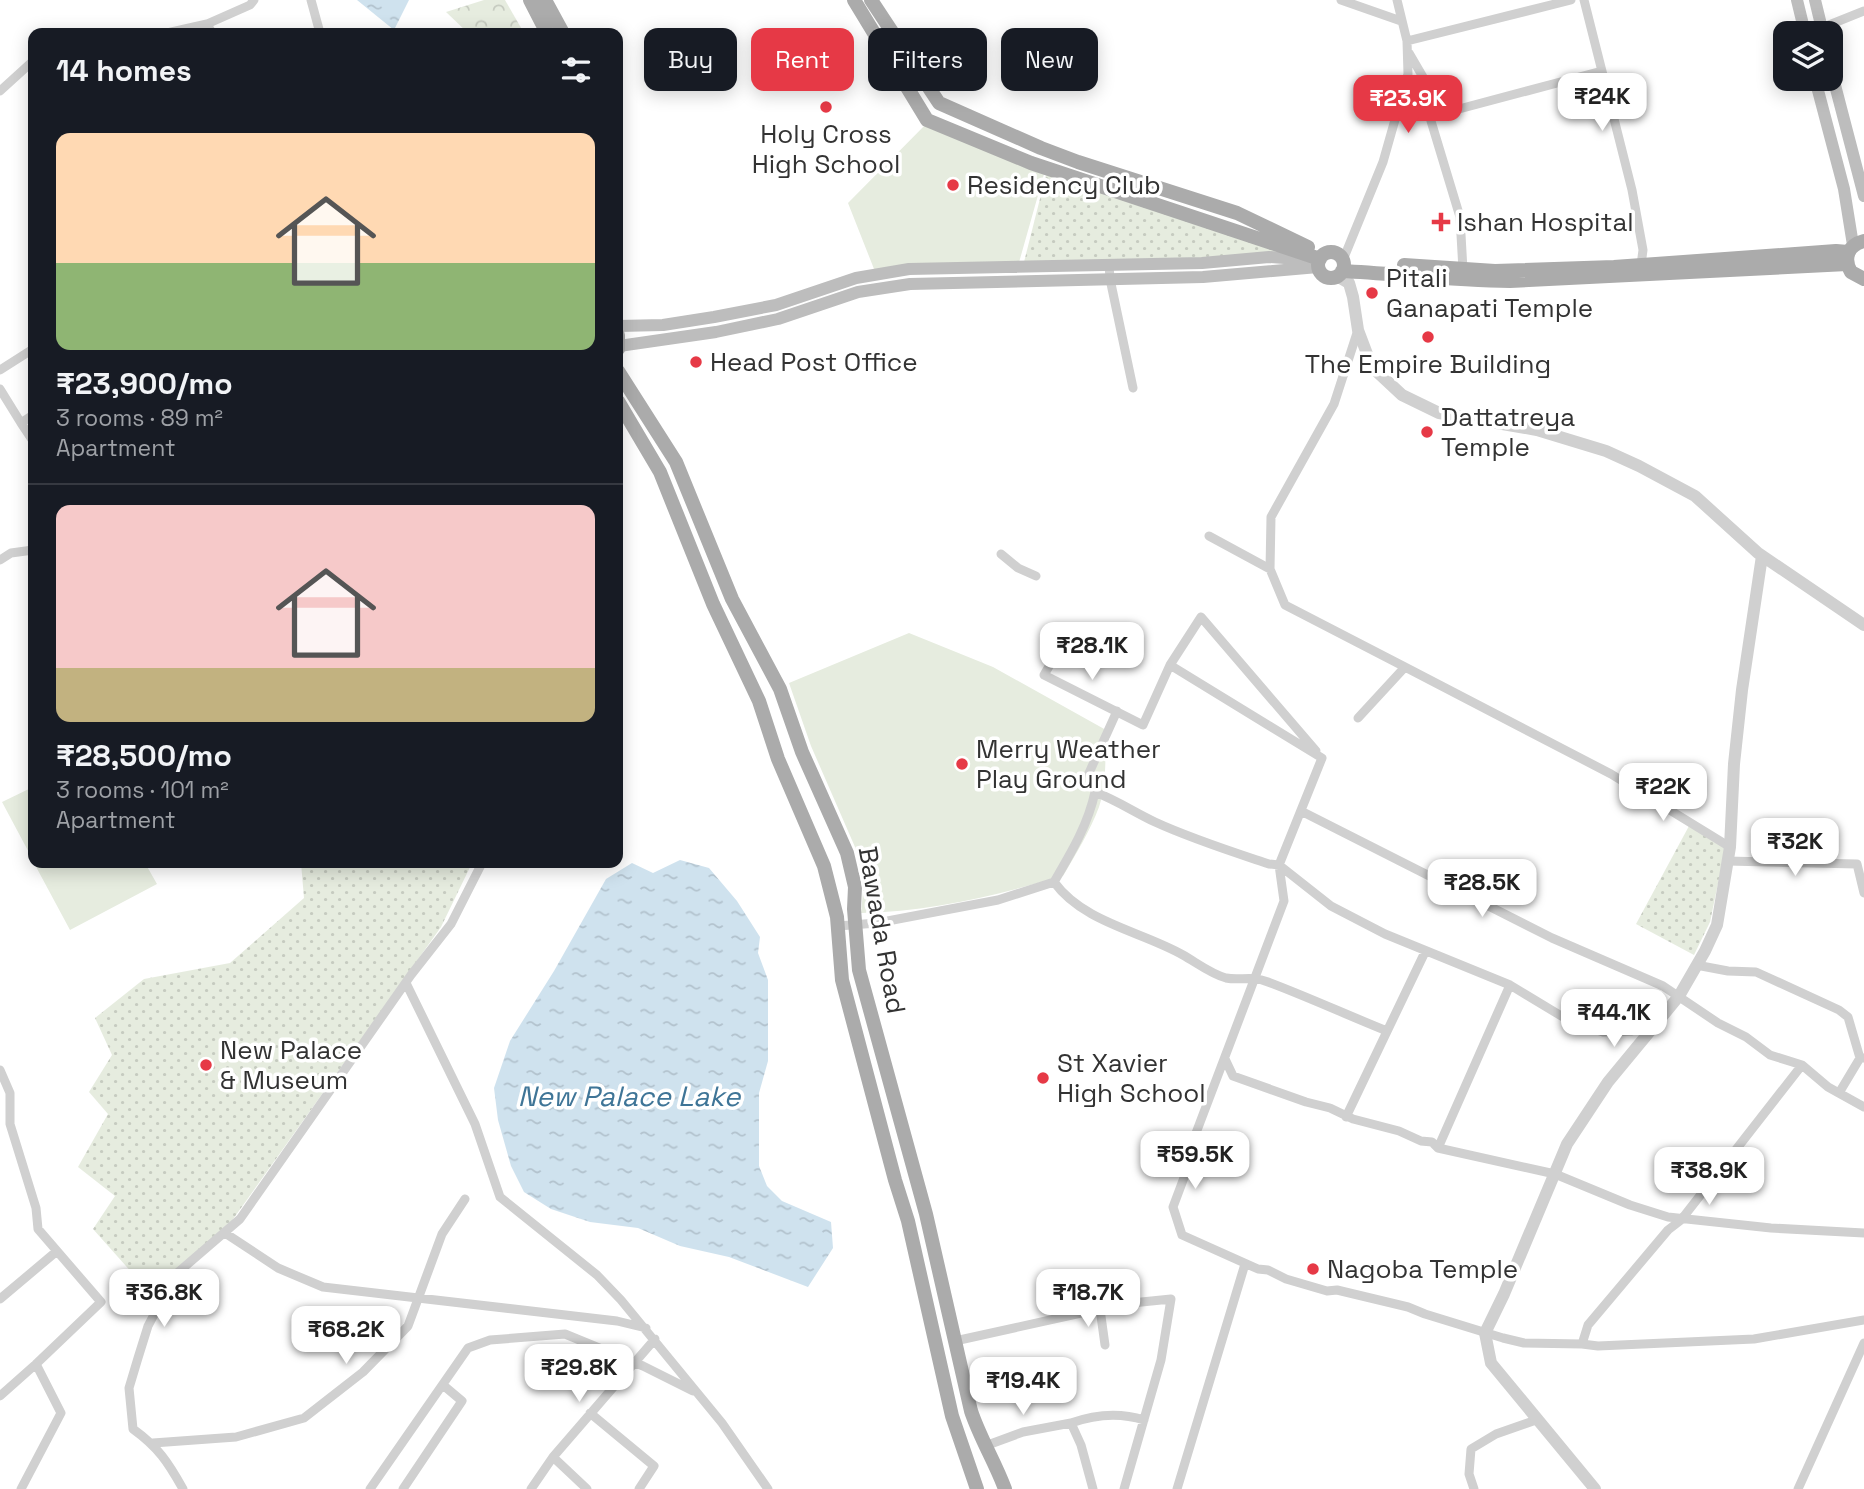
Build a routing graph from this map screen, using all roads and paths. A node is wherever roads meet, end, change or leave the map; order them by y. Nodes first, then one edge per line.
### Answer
1 (254, 0) edge
2 (311, 0) edge
3 (530, 0) edge
4 (545, 0) edge
5 (854, 0) edge
6 (872, 0) edge
7 (1340, 0) edge
8 (1397, 0) edge
9 (1572, 0) edge
10 (1584, 0) edge
11 (1797, 0) edge
12 (1815, 0) edge
13 (1864, 11) edge
14 (1803, 21) edge
15 (1820, 21) edge
16 (1842, 21) edge
17 (1401, 22) junction
18 (212, 28) edge
19 (319, 28) edge
20 (544, 28) edge
21 (561, 28) edge
22 (1407, 47) junction
23 (28, 66) edge
24 (1602, 71) junction
25 (0, 91) edge
26 (1818, 91) edge
27 (1836, 91) edge
28 (1431, 121) dead end
29 (985, 124) junction
30 (978, 140) junction
31 (1864, 197) edge
32 (1320, 260) junction
33 (1855, 260) edge
34 (1109, 264) junction
35 (1642, 265) junction
36 (1341, 268) junction
37 (1463, 270) junction
38 (1110, 279) junction
39 (1864, 292) edge
40 (623, 326) edge
41 (1358, 330) junction
42 (623, 347) edge
43 (28, 352) edge
44 (0, 370) edge
45 (623, 379) edge
46 (1133, 388) dead end
47 (0, 389) edge
48 (623, 409) edge
49 (28, 418) edge
50 (21, 423) junction
51 (28, 434) edge
52 (1209, 537) dead end
53 (28, 551) edge
54 (1000, 554) dead end
55 (1762, 556) junction
56 (0, 560) edge
57 (1270, 569) junction
58 (1036, 576) dead end
59 (1864, 625) edge
60 (1055, 656) dead end
61 (1170, 665) junction
62 (1405, 667) junction
63 (1117, 711) junction
64 (1358, 719) dead end
65 (1322, 758) junction
66 (1095, 792) junction
67 (1300, 811) junction
68 (1730, 847) junction
69 (1727, 861) junction
70 (1279, 865) junction
71 (479, 868) edge
72 (1054, 882) junction
73 (1864, 893) edge
74 (856, 925) junction
75 (838, 926) junction
76 (1425, 952) junction
77 (1696, 965) junction
78 (1254, 977) junction
79 (406, 983) junction
80 (1510, 985) junction
81 (1679, 996) junction
82 (1660, 1018) junction
83 (1387, 1031) junction
84 (1862, 1058) edge
85 (1224, 1059) junction
86 (1801, 1065) junction
87 (0, 1070) edge
88 (1839, 1093) junction
89 (1864, 1107) edge
90 (1346, 1117) junction
91 (1438, 1148) junction
92 (1555, 1174) junction
93 (465, 1199) dead end
94 (1681, 1220) junction
95 (225, 1233) junction
96 (1864, 1233) edge
97 (57, 1251) junction
98 (1245, 1264) junction
99 (419, 1296) junction
100 (0, 1299) edge
101 (1100, 1309) junction
102 (1864, 1320) edge
103 (646, 1328) junction
104 (1485, 1333) junction
105 (655, 1339) junction
106 (955, 1341) junction
107 (1864, 1343) edge
108 (1582, 1344) junction
109 (1105, 1345) dead end
110 (635, 1363) junction
111 (36, 1364) junction
112 (443, 1385) junction
113 (696, 1393) junction
114 (0, 1396) edge
115 (590, 1413) junction
116 (1144, 1420) junction
117 (1536, 1420) junction
118 (1071, 1423) junction
119 (153, 1443) junction
120 (985, 1446) junction
121 (553, 1457) junction
122 (21, 1489) edge
123 (183, 1489) edge
124 (369, 1489) edge
125 (402, 1489) edge
126 (531, 1489) edge
127 (587, 1489) edge
128 (639, 1489) edge
129 (768, 1489) edge
130 (977, 1489) edge
131 (1005, 1489) edge
132 (1093, 1489) edge
133 (1124, 1489) edge
134 (1177, 1489) edge
135 (1474, 1489) edge
136 (1595, 1489) edge
137 (1798, 1489) edge

1 - 18 street
2 - 19 street
3 - 20 main road
4 - 21 main road
5 - 30 main road
6 - 29 main road
7 - 17 street
8 - 17 street
9 - 22 street
10 - 24 street
11 - 14 main road
12 - 15 main road
13 - 16 street
17 - 22 street
22 - 24 street
22 - 36 street
23 - 25 street
24 - 35 street
26 - 33 main road
27 - 31 main road
28 - 37 street
29 - 30 street
29 - 32 main road
30 - 32 main road
32 - 34 main road
32 - 36 main road
32 - 36 main road
32 - 38 main road
33 - 35 main road
33 - 36 main road
33 - 39 main road
34 - 38 street
34 - 40 main road
35 - 37 main road
36 - 37 main road
36 - 41 street
38 - 42 main road
38 - 46 street
41 - 55 street
41 - 57 street
43 - 44 street
45 - 74 main road, Bawada Road
47 - 50 street
48 - 75 main road
49 - 50 street
50 - 51 street
52 - 57 street
53 - 56 street
54 - 58 street
55 - 59 street
55 - 68 street
57 - 62 street
60 - 63 street
61 - 63 street
61 - 65 street
61 - 65 street
62 - 64 street
62 - 68 street
63 - 66 street
65 - 67 street
66 - 70 street
66 - 72 street
67 - 70 street
67 - 81 street
68 - 69 street
69 - 73 street
69 - 77 street
70 - 76 street
70 - 78 street
71 - 79 street
72 - 74 street
72 - 78 street
74 - 75 street
74 - 106 main road, Bawada Road
75 - 130 main road
76 - 80 street
76 - 83 street
77 - 81 street
77 - 84 street
78 - 83 street
78 - 85 street
79 - 95 street
79 - 103 street
80 - 82 street
80 - 91 street
81 - 82 street
81 - 86 street
82 - 92 street
83 - 90 street
84 - 88 street
85 - 90 street
85 - 98 street
86 - 88 street
86 - 94 street
87 - 97 street
88 - 89 street
90 - 91 street
91 - 92 street
92 - 94 street
92 - 104 street
93 - 99 street
94 - 96 street
94 - 108 street
95 - 99 street
95 - 119 street
97 - 100 street
97 - 111 street
98 - 104 street
98 - 134 street
99 - 103 street
99 - 119 street
101 - 106 street
101 - 109 street
101 - 116 street
102 - 108 street
103 - 105 street
104 - 108 street
104 - 117 street
105 - 110 street
105 - 113 street
106 - 120 main road, Bawada Road
107 - 137 street
110 - 112 street
110 - 113 street
110 - 115 street
111 - 114 street
111 - 122 street
112 - 124 street
112 - 125 street
113 - 129 street
115 - 121 street
115 - 128 street
116 - 118 street
116 - 133 street
117 - 135 street
117 - 136 street
118 - 120 street
118 - 132 street
119 - 123 street
120 - 131 main road, Bawada Road
121 - 126 street
121 - 127 street

